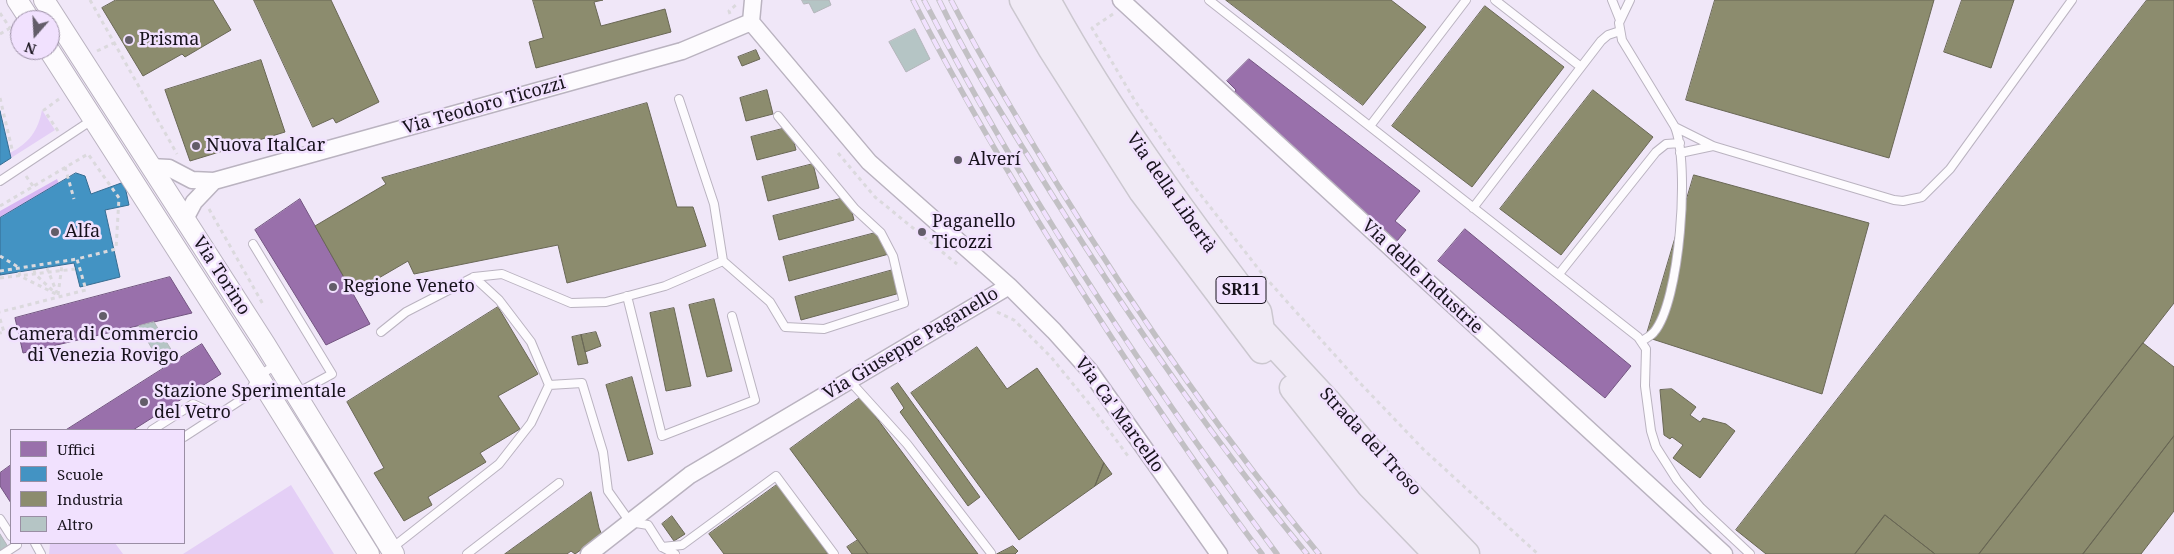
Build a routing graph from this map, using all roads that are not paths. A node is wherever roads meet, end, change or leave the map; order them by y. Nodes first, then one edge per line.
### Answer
1 (44, 0) edge
2 (754, 0) edge
3 (1023, 0) edge
4 (1047, 0) edge
5 (1209, 0) edge
6 (1466, 0) edge
7 (1495, 0) edge
8 (1612, 0) edge
9 (1630, 0) edge
10 (2072, 0) edge
11 (1123, 2) edge
12 (1620, 20) junction
13 (751, 22) junction
14 (1620, 31) junction
15 (48, 60) edge
16 (1581, 67) junction
17 (679, 99) dead end
18 (778, 116) dead end
19 (94, 119) junction
20 (1370, 126) junction
21 (1675, 127) junction
22 (1680, 143) junction
23 (1713, 146) junction
24 (1680, 153) junction
25 (150, 167) junction
26 (0, 181) edge
27 (214, 181) junction
28 (1474, 208) junction
29 (185, 219) junction
30 (253, 244) dead end
31 (723, 261) junction
32 (1558, 274) junction
33 (474, 277) junction
34 (1009, 286) junction
35 (627, 296) junction
36 (732, 316) dead end
37 (1261, 330) junction
38 (381, 332) dead end
39 (1642, 341) junction
40 (277, 364) junction
41 (258, 376) junction
42 (849, 380) junction
43 (548, 385) junction
44 (296, 394) junction
45 (217, 415) junction
46 (154, 429) edge
47 (185, 436) edge
48 (559, 483) dead end
49 (0, 519) edge
50 (630, 522) junction
51 (10, 534) edge
52 (18, 544) edge
53 (660, 550) edge
54 (392, 552) edge
55 (991, 553) edge
56 (4, 554) edge
57 (369, 554) edge
58 (467, 554) edge
59 (589, 554) edge
60 (675, 554) edge
61 (834, 554) edge
62 (1219, 554) edge
63 (1437, 554) edge
64 (1466, 554) edge
65 (1479, 554) edge
66 (1724, 554) edge
67 (1750, 554) edge

1 - 25 street, Via Torino
2 - 13 street
3 - 63 highway, Via della Libertà / SR11
4 - 37 highway, Via della Libertà / SR11
5 - 20 lane
6 - 20 lane
7 - 16 lane
8 - 12 lane
9 - 12 lane
10 - 23 lane
11 - 66 street, Via delle Industrie
12 - 14 lane
13 - 27 street, Via Teodoro Ticozzi
13 - 34 street, Via Giuseppe Paganello
14 - 16 lane
14 - 21 lane
15 - 19 street, Via Torino
16 - 28 lane
17 - 31 lane
18 - 31 lane
19 - 26 lane
19 - 41 street, Via Torino
20 - 28 lane
21 - 22 lane
21 - 23 lane
22 - 24 lane
22 - 32 lane
23 - 24 lane
24 - 39 lane
25 - 27 street, Via Teodoro Ticozzi
25 - 29 street, Via Torino
27 - 29 street
28 - 32 lane
29 - 40 street, Via Torino
30 - 44 lane
31 - 35 lane
32 - 39 lane
33 - 35 lane
33 - 38 lane
33 - 43 lane
34 - 42 street, Via Giuseppe Paganello
34 - 62 street, Via Ca' Marcello
35 - 36 lane
37 - 64 highway, Via della Libertà / SR11
37 - 65 street, Strada del Troso
39 - 67 lane
40 - 41 lane
40 - 44 street, Via Torino
41 - 45 lane
41 - 57 street, Via Torino
42 - 50 street, Via Giuseppe Paganello
42 - 55 lane
43 - 50 lane
43 - 54 lane
44 - 54 street, Via Torino
45 - 46 lane
45 - 47 lane
48 - 58 lane
49 - 51 lane
50 - 53 lane
50 - 59 street, Via Giuseppe Paganello
52 - 56 lane
53 - 60 lane
53 - 61 lane

